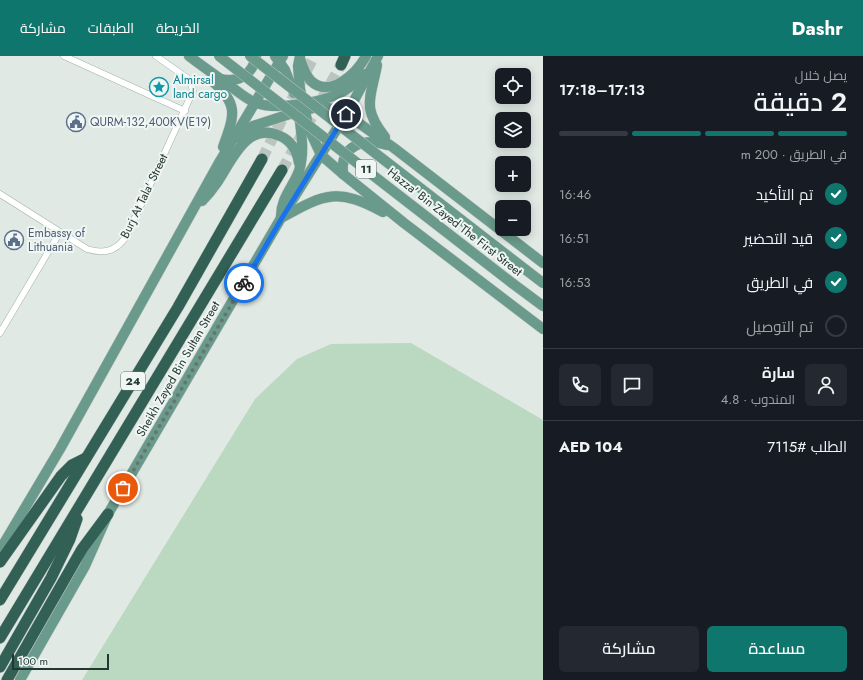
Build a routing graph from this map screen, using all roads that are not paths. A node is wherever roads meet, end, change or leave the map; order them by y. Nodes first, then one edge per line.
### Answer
1 (64, 56) edge
2 (156, 56) edge
3 (184, 56) edge
4 (189, 56) edge
5 (219, 56) edge
6 (250, 56) edge
7 (256, 56) edge
8 (300, 56) edge
9 (366, 56) edge
10 (378, 56) edge
11 (279, 58) edge
12 (220, 79) junction
13 (255, 102) junction
14 (301, 107) junction
15 (185, 111) junction
16 (346, 114) junction
17 (394, 148) junction
18 (322, 155) junction
19 (262, 159) tunnel mouth
20 (220, 161) junction
21 (282, 170) tunnel mouth
22 (299, 171) junction
23 (343, 174) junction
24 (0, 194) edge
25 (193, 208) junction
26 (282, 218) junction
27 (404, 223) junction
28 (60, 232) junction
29 (543, 263) edge
30 (543, 283) edge
31 (543, 306) edge
32 (543, 329) edge
33 (0, 333) edge
34 (87, 457) junction
35 (78, 510) junction
36 (108, 514) junction
37 (0, 550) edge
38 (0, 562) edge
39 (0, 600) edge
40 (0, 638) edge
41 (0, 667) edge
42 (7, 680) edge
43 (20, 680) edge

1 - 15 street
2 - 15 street, Burj At Tala' Street
3 - 20 main road
4 - 12 main road
5 - 31 main road, Hazza' Bin Zayed The First Street / 11, bridge
6 - 30 main road, Hazza' Bin Zayed The First Street / 11, bridge
7 - 12 main road
8 - 9 main road
8 - 14 main road
10 - 14 main road
10 - 16 main road, Sheikh Zayed Bin Sultan Street
10 - 17 main road
11 - 13 main road, 24
11 - 14 main road
12 - 13 main road
13 - 14 main road
13 - 20 main road, 24
14 - 16 main road
14 - 18 main road
14 - 20 main road
14 - 22 main road
15 - 28 street, Burj At Tala' Street
16 - 17 main road
16 - 18 main road, Sheikh Zayed Bin Sultan Street
17 - 23 main road
17 - 29 main road
18 - 23 main road
18 - 26 main road, Sheikh Zayed Bin Sultan Street
19 - 34 highway, 24
20 - 25 main road, 24
21 - 35 highway, Sheikh Zayed Bin Sultan Street / 24
22 - 25 main road
22 - 26 main road
23 - 27 main road
24 - 28 street, Burj At Tala' Street
25 - 37 main road, 24
26 - 27 main road
26 - 36 main road, Sheikh Zayed Bin Sultan Street
27 - 32 main road
28 - 33 street
34 - 38 highway
34 - 39 highway, 24
35 - 40 highway, Sheikh Zayed Bin Sultan Street / 24
35 - 41 highway
36 - 42 highway
36 - 43 main road, Sheikh Zayed Bin Sultan Street

